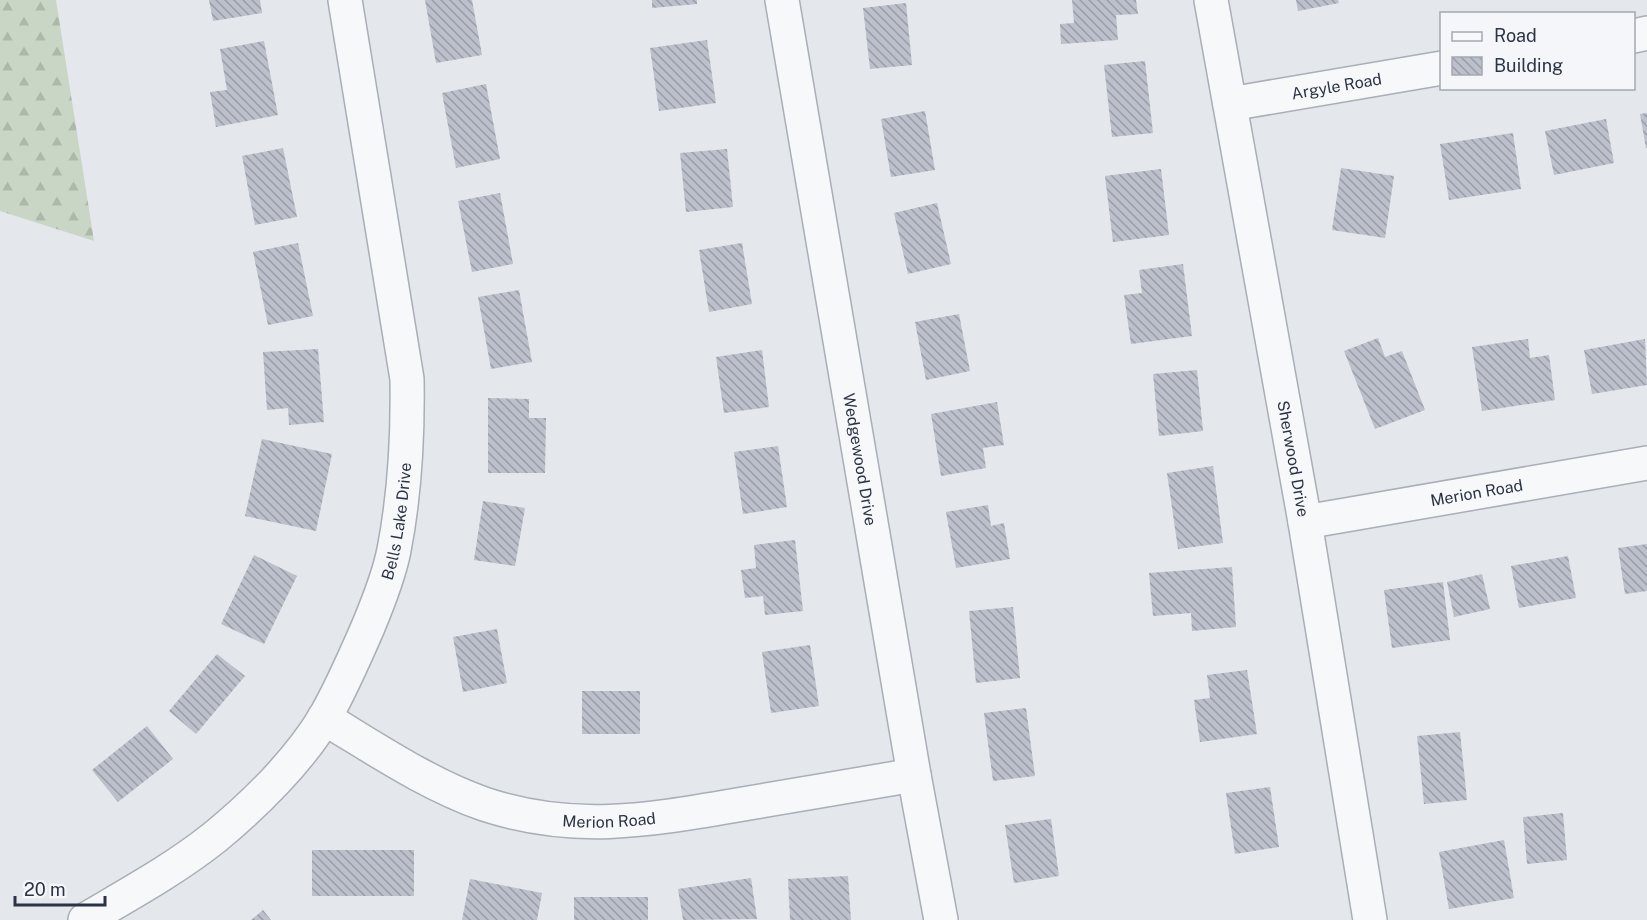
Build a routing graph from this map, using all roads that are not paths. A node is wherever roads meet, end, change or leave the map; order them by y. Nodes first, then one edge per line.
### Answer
1 (345, 0) edge
2 (782, 0) edge
3 (1211, 0) edge
4 (1440, 68) edge
5 (1230, 104) junction
6 (1647, 463) edge
7 (1305, 522) junction
8 (324, 718) junction
9 (914, 775) junction
10 (85, 920) edge
11 (941, 920) edge
12 (1370, 920) edge

1 - 8 street, Bells Lake Drive
2 - 9 street, Wedgewood Drive
3 - 5 street, Sherwood Drive
4 - 5 street, Argyle Road
5 - 7 street, Sherwood Drive
6 - 7 street, Merion Road
7 - 12 street, Sherwood Drive
8 - 9 street, Merion Road
8 - 10 street, Bells Lake Drive
9 - 11 street, Wedgewood Drive

